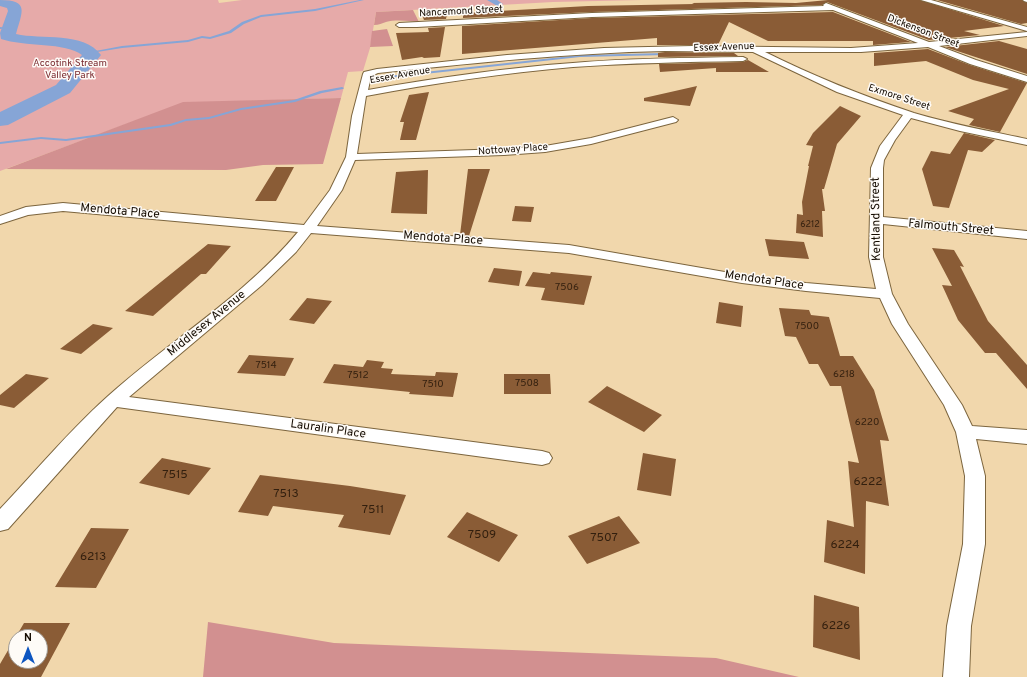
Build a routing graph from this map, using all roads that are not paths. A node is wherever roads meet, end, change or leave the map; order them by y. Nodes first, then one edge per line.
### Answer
1 (814, 0) edge
2 (924, 0) edge
3 (835, 8) junction
4 (400, 25) dead end
5 (1027, 29) edge
6 (1027, 34) edge
7 (928, 45) junction
8 (753, 48) junction
9 (861, 50) junction
10 (770, 57) junction
11 (1027, 79) edge
12 (362, 94) junction
13 (909, 114) junction
14 (673, 120) dead end
15 (1027, 142) edge
16 (351, 157) junction
17 (0, 220) edge
18 (876, 220) junction
19 (307, 229) junction
20 (1027, 235) edge
21 (885, 294) junction
22 (113, 401) junction
23 (965, 432) junction
24 (1027, 437) edge
25 (542, 458) dead end
26 (0, 523) edge
27 (956, 677) edge

1 - 3 street, Dickenson Street
2 - 5 street
3 - 4 street, Nancemond Street
3 - 7 street, Dickenson Street
6 - 7 street, Essex Avenue
7 - 9 street, Essex Avenue
7 - 11 street, Dickenson Street
8 - 9 street, Essex Avenue
8 - 10 street, Exmore Street
8 - 12 street, Essex Avenue
9 - 10 street, Essex Avenue
10 - 12 street, Essex Avenue
10 - 13 street, Exmore Street
12 - 16 street, Middlesex Avenue
13 - 15 street, Exmore Street
13 - 18 street, Kentland Street
14 - 16 street, Nottoway Place
16 - 19 street, Middlesex Avenue
17 - 19 street, Mendota Place
18 - 20 street, Falmouth Street
18 - 21 street, Kentland Street
19 - 21 street, Mendota Place
19 - 22 street, Middlesex Avenue
21 - 23 street, Kentland Street
22 - 25 street, Lauralin Place
22 - 26 street, Middlesex Avenue
23 - 24 street
23 - 27 street, Kentland Street

